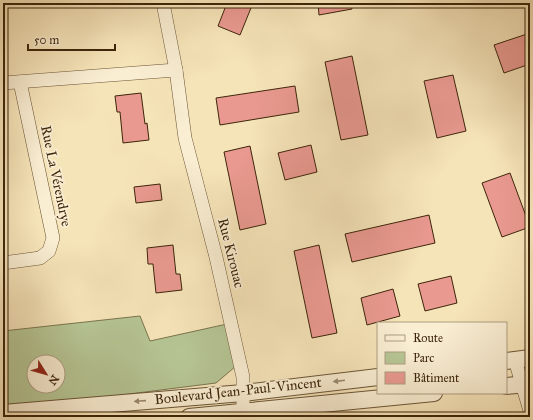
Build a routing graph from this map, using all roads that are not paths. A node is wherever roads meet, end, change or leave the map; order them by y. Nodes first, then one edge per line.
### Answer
1 (163, 3) edge
2 (176, 70) junction
3 (20, 82) junction
4 (3, 83) edge
5 (3, 263) edge
6 (517, 360) edge
7 (377, 377) edge
8 (519, 385) edge
9 (243, 393) junction
10 (425, 394) edge
11 (530, 411) edge
12 (3, 413) edge
13 (243, 414) edge
14 (189, 417) edge

1 - 2 street, Rue Kirouac
2 - 3 street
2 - 9 street, Rue Kirouac
3 - 4 street
3 - 5 street, Rue La Vérendrye
6 - 8 street
7 -> 9 street, Boulevard Jean-Paul-Vincent
8 - 11 street
9 -> 12 street, Boulevard Jean-Paul-Vincent
9 - 13 street, Rue Kirouac
10 - 13 street, Boulevard Jean-Paul-Vincent
13 - 14 street, Boulevard Jean-Paul-Vincent

